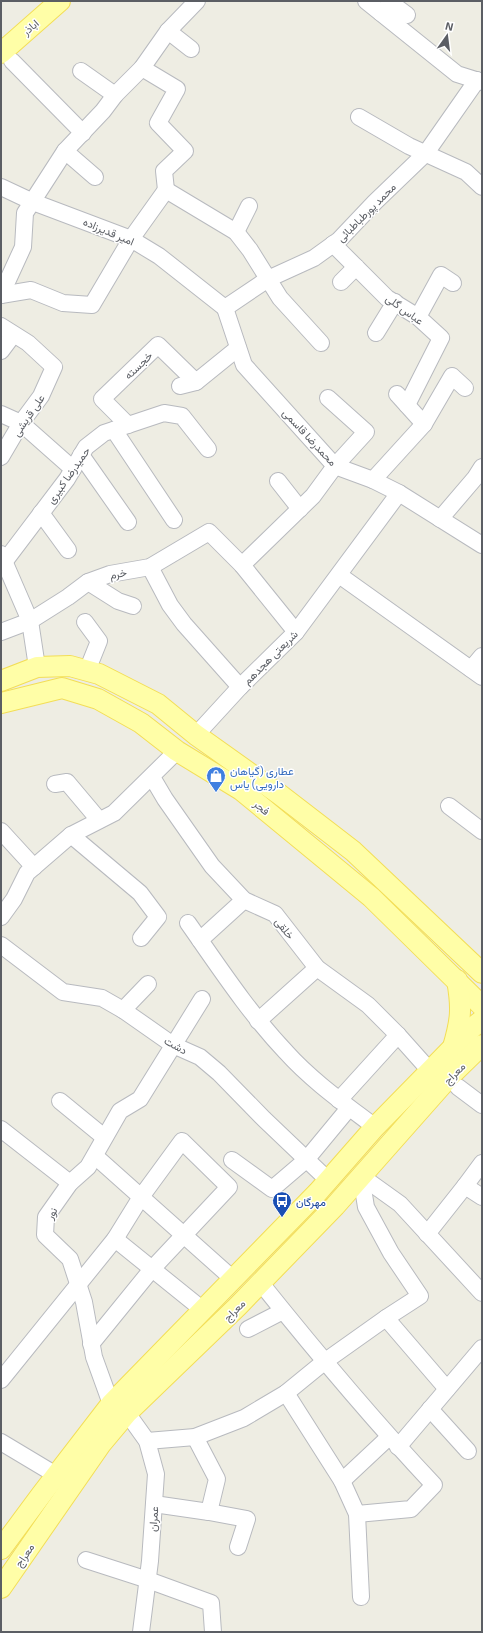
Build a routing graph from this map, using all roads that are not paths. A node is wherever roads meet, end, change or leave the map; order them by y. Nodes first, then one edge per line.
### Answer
1 (197, 1) edge
2 (366, 1) edge
3 (53, 3) edge
4 (381, 13) junction
5 (407, 15) dead end
6 (168, 31) junction
7 (191, 49) dead end
8 (7, 57) edge
9 (142, 68) junction
10 (81, 70) dead end
11 (480, 81) edge
12 (115, 95) junction
13 (359, 117) dead end
14 (83, 133) junction
15 (65, 151) junction
16 (426, 153) junction
17 (94, 177) dead end
18 (1, 187) edge
19 (482, 187) edge
20 (166, 190) junction
21 (33, 202) junction
22 (249, 206) dead end
23 (236, 232) junction
24 (131, 238) junction
25 (333, 244) junction
26 (356, 267) junction
27 (268, 280) junction
28 (340, 282) dead end
29 (453, 283) dead end
30 (1, 295) edge
31 (395, 302) junction
32 (225, 308) junction
33 (418, 317) junction
34 (7, 330) edge
35 (376, 333) dead end
36 (321, 344) dead end
37 (238, 348) junction
38 (1, 351) edge
39 (196, 382) junction
40 (180, 386) dead end
41 (465, 388) dead end
42 (328, 398) dead end
43 (1, 414) edge
44 (21, 423) junction
45 (424, 424) junction
46 (121, 427) junction
47 (208, 448) dead end
48 (1, 457) edge
49 (77, 462) junction
50 (335, 466) junction
51 (482, 467) edge
52 (373, 480) junction
53 (278, 481) dead end
54 (399, 493) junction
55 (300, 509) junction
56 (41, 513) junction
57 (440, 518) junction
58 (174, 520) dead end
59 (128, 522) dead end
60 (482, 545) edge
61 (68, 550) dead end
62 (3, 557) edge
63 (242, 565) junction
64 (150, 567) junction
65 (339, 575) junction
66 (88, 582) junction
67 (133, 606) dead end
68 (30, 621) junction
69 (85, 622) dead end
70 (1, 632) edge
71 (296, 632) junction
72 (482, 656) edge
73 (37, 667) junction
74 (88, 671) junction
75 (477, 673) edge
76 (1, 681) edge
77 (240, 687) junction
78 (1, 703) edge
79 (196, 735) junction
80 (178, 751) junction
81 (152, 777) junction
82 (55, 784) dead end
83 (449, 806) dead end
84 (99, 820) junction
85 (1, 831) edge
86 (482, 831) edge
87 (71, 835) junction
88 (34, 867) junction
89 (244, 900) junction
90 (1, 917) edge
91 (188, 923) dead end
92 (141, 938) dead end
93 (200, 940) junction
94 (1, 945) edge
95 (318, 968) junction
96 (482, 973) edge
97 (457, 980) junction
98 (148, 984) dead end
99 (202, 1000) dead end
100 (482, 1006) edge
101 (123, 1010) junction
102 (258, 1020) junction
103 (482, 1020) edge
104 (398, 1035) junction
105 (173, 1045) junction
106 (452, 1049) junction
107 (479, 1050) edge
108 (431, 1072) junction
109 (458, 1087) dead end
110 (60, 1101) dead end
111 (344, 1104) junction
112 (482, 1106) edge
113 (375, 1127) junction
114 (1, 1129) edge
115 (104, 1137) junction
116 (94, 1156) junction
117 (232, 1160) dead end
118 (306, 1160) junction
119 (482, 1163) edge
120 (361, 1176) junction
121 (328, 1180) junction
122 (70, 1183) junction
123 (465, 1186) junction
124 (141, 1197) junction
125 (482, 1197) edge
126 (427, 1234) junction
127 (184, 1235) junction
128 (115, 1239) junction
129 (152, 1269) junction
130 (233, 1279) junction
131 (260, 1282) junction
132 (78, 1283) junction
133 (482, 1293) edge
134 (203, 1310) junction
135 (283, 1311) junction
136 (386, 1318) junction
137 (248, 1329) dead end
138 (91, 1344) junction
139 (482, 1348) edge
140 (324, 1362) junction
141 (1, 1380) edge
142 (447, 1389) junction
143 (286, 1393) junction
144 (119, 1409) junction
145 (430, 1409) junction
146 (194, 1437) junction
147 (148, 1440) junction
148 (1, 1442) edge
149 (394, 1442) junction
150 (468, 1451) dead end
151 (56, 1475) junction
152 (342, 1481) junction
153 (154, 1504) junction
154 (209, 1512) junction
155 (28, 1513) junction
156 (357, 1514) junction
157 (44, 1526) junction
158 (238, 1547) dead end
159 (1, 1550) edge
160 (86, 1560) dead end
161 (148, 1580) junction
162 (1, 1588) edge
163 (361, 1597) dead end
164 (141, 1632) edge
165 (213, 1632) edge

1 - 6 street
2 - 4 street
3 - 8 main road, اباذر
4 - 5 street
4 - 11 street
6 - 7 street
6 - 9 street
8 - 14 street
9 - 12 street
9 - 20 street
10 - 12 street
11 - 16 street, محمد پورطباطبائی
12 - 14 street
13 - 16 street
14 - 15 street
15 - 17 street
15 - 21 street
16 - 19 street
16 - 25 street, محمد پورطباطبائی
18 - 21 street, امیر قدیرزاده
20 - 23 street
20 - 24 street
21 - 24 street, امیر قدیرزاده
21 - 30 street
22 - 23 street
23 - 27 street
24 - 30 street
24 - 32 street, امیر قدیرزاده
25 - 26 street, عباس گلی
25 - 27 street, محمد پورطباطبائی
26 - 28 street
26 - 31 street, عباس گلی
27 - 32 street, محمد پورطباطبائی
27 - 36 street
29 - 33 street
31 - 33 street, عباس گلی
31 - 35 street
32 - 37 street, محمدرضا قاسمی
33 - 45 street, عباس گلی
34 - 38 street
34 - 44 street, علی قریشی
37 - 39 street
37 - 50 street, محمدرضا قاسمی
39 - 40 street
39 - 46 street, خجسته
41 - 45 street
42 - 50 street
43 - 44 street
44 - 48 street, علی قریشی
44 - 49 street
45 - 52 street
46 - 47 street, حمیدرضا کبیری
46 - 49 street, حمیدرضا کبیری
46 - 58 street
49 - 56 street, حمیدرضا کبیری
49 - 59 street
50 - 52 street, محمدرضا قاسمی
50 - 55 street
51 - 57 street
52 - 54 street, محمدرضا قاسمی
53 - 55 street
54 - 57 street, محمدرضا قاسمی
54 - 65 street, شریعتی هجدهم
55 - 63 street
56 - 61 street
56 - 62 street, حمیدرضا کبیری
57 - 60 street, محمدرضا قاسمی
62 - 68 street
63 - 64 street, خرم
63 - 71 street
64 - 66 street, خرم
64 - 77 street
65 - 71 street, شریعتی هجدهم
65 - 75 street
66 - 67 street
66 - 68 street, خرم
68 - 70 street, خرم
68 - 73 street
69 - 74 street
71 - 77 street, شریعتی هجدهم
72 - 75 street
73 - 74 main road
73 - 76 main road
74 - 79 main road
77 - 79 street, شریعتی هجدهم
78 - 80 main road, فجر
79 - 80 main road
79 - 96 main road
80 - 81 street
80 - 97 main road, فجر
81 - 84 street
81 - 89 street, خلقی
82 - 84 street
83 - 86 street
84 - 87 street
85 - 88 street
87 - 88 street
87 - 92 street
88 - 90 street
89 - 93 street
89 - 95 street, خلقی
91 - 93 street
93 - 102 street
94 - 101 street, دشت
95 - 102 street
95 - 104 street, خلقی
97 - 100 main road, فجر
97 - 106 main road
98 - 101 street
99 - 105 street, نور
101 - 105 street, دشت
102 - 111 street
103 - 106 main road, معراج
104 - 108 street, خلقی
104 - 111 street
105 - 115 street, نور
105 - 118 street, دشت
106 - 108 main road, معراج
107 - 120 main road, معراج
108 - 113 main road, معراج
109 - 112 street
110 - 115 street
111 - 113 street
111 - 118 street
113 - 121 main road, معراج
114 - 122 street
115 - 116 street, نور
116 - 122 street, نور
116 - 124 street
117 - 118 street
118 - 121 street, دشت
119 - 123 street
120 - 126 street
120 - 131 main road, معراج
120 - 136 street
121 - 130 main road, معراج
122 - 132 street, نور
123 - 125 street
123 - 126 street
124 - 127 street
124 - 127 street
124 - 128 street
126 - 133 street
127 - 129 street
127 - 130 street
128 - 129 street
128 - 132 street
129 - 134 street
129 - 138 street
130 - 134 main road, معراج
131 - 135 street
131 - 144 main road, معراج
132 - 138 street, نور
132 - 141 street
134 - 144 main road, معراج
135 - 137 street
135 - 140 street
136 - 140 street
136 - 142 street
138 - 144 street, نور
139 - 142 street
140 - 143 street
140 - 149 street
142 - 145 street
143 - 146 street
143 - 152 street
144 - 147 street, عمران
144 - 151 main road, معراج
144 - 157 main road, معراج
145 - 149 street
145 - 150 street
146 - 147 street
146 - 154 street
147 - 153 street, عمران
148 - 151 street
149 - 152 street
149 - 156 street
151 - 155 main road, معراج
152 - 156 street
153 - 154 street
153 - 161 street, عمران
154 - 158 street
155 - 157 main road
155 - 159 main road, معراج
156 - 163 street
157 - 162 main road, معراج
160 - 161 street
161 - 164 street, عمران
161 - 165 street

